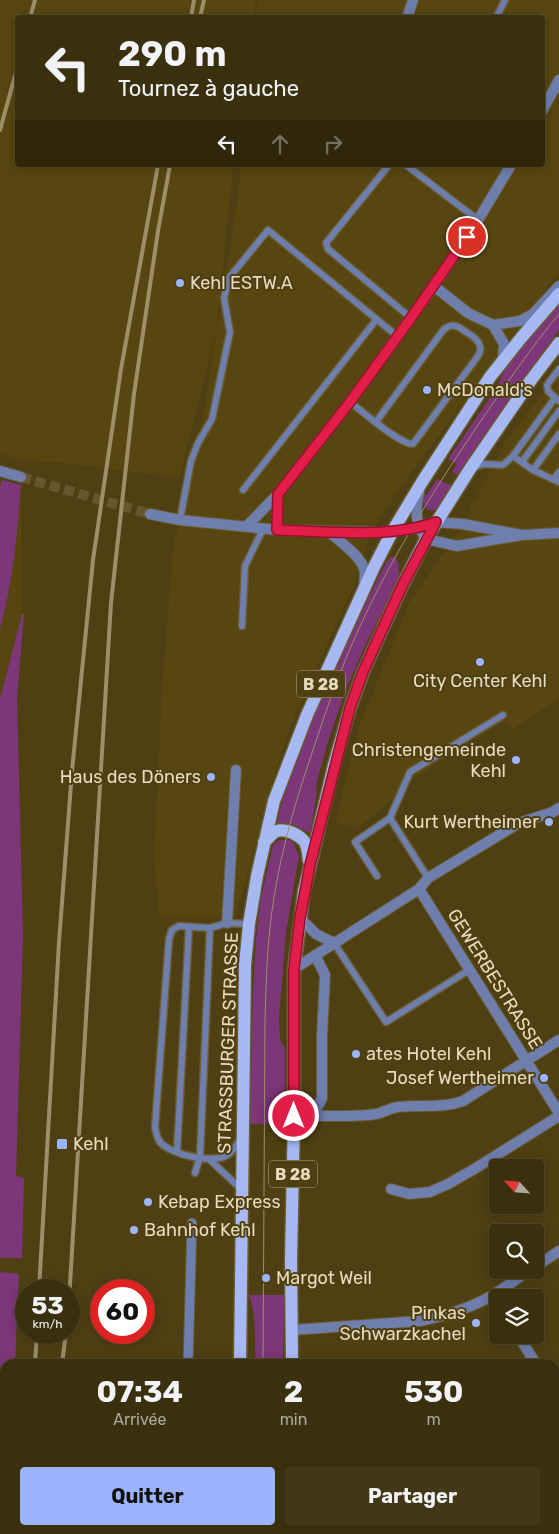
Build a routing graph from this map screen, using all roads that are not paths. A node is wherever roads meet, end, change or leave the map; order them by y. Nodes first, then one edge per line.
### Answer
1 (413, 0) edge
2 (505, 0) edge
3 (408, 15) edge
4 (498, 15) edge
5 (559, 80) edge
6 (545, 105) edge
7 (387, 167) edge
8 (409, 167) edge
9 (510, 167) edge
10 (478, 220) junction
11 (434, 286) junction
12 (559, 286) edge
13 (559, 294) edge
14 (411, 318) junction
15 (376, 320) junction
16 (493, 325) junction
17 (397, 336) junction
18 (559, 343) edge
19 (503, 360) junction
20 (559, 369) edge
21 (557, 399) edge
22 (350, 402) junction
23 (559, 411) edge
24 (376, 422) junction
25 (559, 434) edge
26 (513, 456) junction
27 (522, 462) junction
28 (470, 470) junction
29 (533, 470) junction
30 (0, 471) edge
31 (559, 472) edge
32 (21, 476) tunnel mouth
33 (556, 481) edge
34 (422, 482) junction
35 (243, 490) dead end
36 (278, 494) junction
37 (150, 514) tunnel mouth
38 (180, 520) junction
39 (436, 522) junction
40 (248, 526) junction
41 (262, 529) junction
42 (277, 530) junction
43 (328, 531) junction
44 (392, 532) junction
45 (559, 533) edge
46 (423, 534) junction
47 (522, 535) junction
48 (363, 593) junction
49 (242, 626) dead end
50 (502, 715) dead end
51 (236, 770) dead end
52 (559, 808) edge
53 (390, 818) junction
54 (264, 842) junction
55 (310, 865) junction
56 (378, 876) dead end
57 (428, 878) junction
58 (419, 889) junction
59 (300, 918) junction
60 (227, 923) junction
61 (249, 924) junction
62 (189, 927) junction
63 (210, 928) junction
64 (334, 943) junction
65 (315, 955) junction
66 (294, 969) junction
67 (469, 970) junction
68 (559, 1040) edge
69 (526, 1059) junction
70 (559, 1115) edge
71 (294, 1116) junction
72 (311, 1116) junction
73 (242, 1136) junction
74 (177, 1152) junction
75 (200, 1158) junction
76 (209, 1159) junction
77 (195, 1173) dead end
78 (391, 1189) dead end
79 (242, 1190) junction
80 (192, 1223) dead end
81 (559, 1252) edge
82 (544, 1261) edge
83 (519, 1279) edge
84 (507, 1289) edge
85 (489, 1300) edge
86 (292, 1330) junction
87 (524, 1344) edge
88 (188, 1359) edge
89 (240, 1359) edge
90 (292, 1359) edge
91 (533, 1359) edge

1 - 3 street
2 - 4 lane
5 - 6 street
7 - 14 lane
8 - 10 lane
9 - 10 street
10 - 11 street
11 - 14 street
11 - 16 street
12 - 16 street
13 - 19 main road, STRASSBURGER STRASSE / B 28
14 - 17 street
15 - 17 lane
15 - 35 lane
15 - 38 lane
16 - 19 street
17 - 22 street
18 - 28 main road, B 28
19 - 34 main road, STRASSBURGER STRASSE / B 28
20 - 21 lane
21 - 26 lane
22 - 24 lane
22 - 36 street
23 - 27 lane
24 - 24 lane
25 - 29 lane
26 - 27 lane
26 - 28 lane
27 - 29 lane
28 - 39 main road, B 28
29 - 33 lane
30 - 32 street
31 - 33 lane
34 - 44 main road, STRASSBURGER STRASSE / B 28
34 - 46 street
36 - 40 street
36 - 42 street
37 - 38 street
38 - 40 street
39 - 46 main road, B 28
39 - 47 street
40 - 41 street
41 - 42 street
41 - 49 lane
42 - 43 street
43 - 44 street
43 - 48 street
44 - 46 street
44 - 48 main road, STRASSBURGER STRASSE / B 28
45 - 47 street
46 - 47 street
46 - 55 main road, B 28
48 - 54 main road, STRASSBURGER STRASSE / B 28
50 - 53 lane
51 - 60 street
52 - 57 street
53 - 56 lane
53 - 57 lane
54 - 55 main road
54 - 61 main road, STRASSBURGER STRASSE / B 28
55 - 59 main road, B 28
57 - 58 street
58 - 64 street
58 - 67 street, GEWERBESTRASSE
59 - 64 street
59 - 66 main road, B 28
60 - 61 lane
60 - 63 lane
61 - 73 main road, STRASSBURGER STRASSE / B 28
62 - 63 lane
62 - 74 lane
62 - 74 lane
63 - 75 lane
64 - 65 street
64 - 67 lane
65 - 66 street
65 - 72 street
66 - 71 main road, B 28
67 - 69 street, GEWERBESTRASSE
68 - 69 street
69 - 70 street, GEWERBESTRASSE
69 - 72 street
70 - 78 street
71 - 72 street
71 - 86 main road, B 28
73 - 76 lane
73 - 79 main road, STRASSBURGER STRASSE / B 28
74 - 75 lane
75 - 76 lane
75 - 77 lane
76 - 79 lane
79 - 89 main road, STRASSBURGER STRASSE / B 28
80 - 88 street
81 - 82 street
83 - 84 street
85 - 86 street
86 - 90 main road, B 28
87 - 91 street

